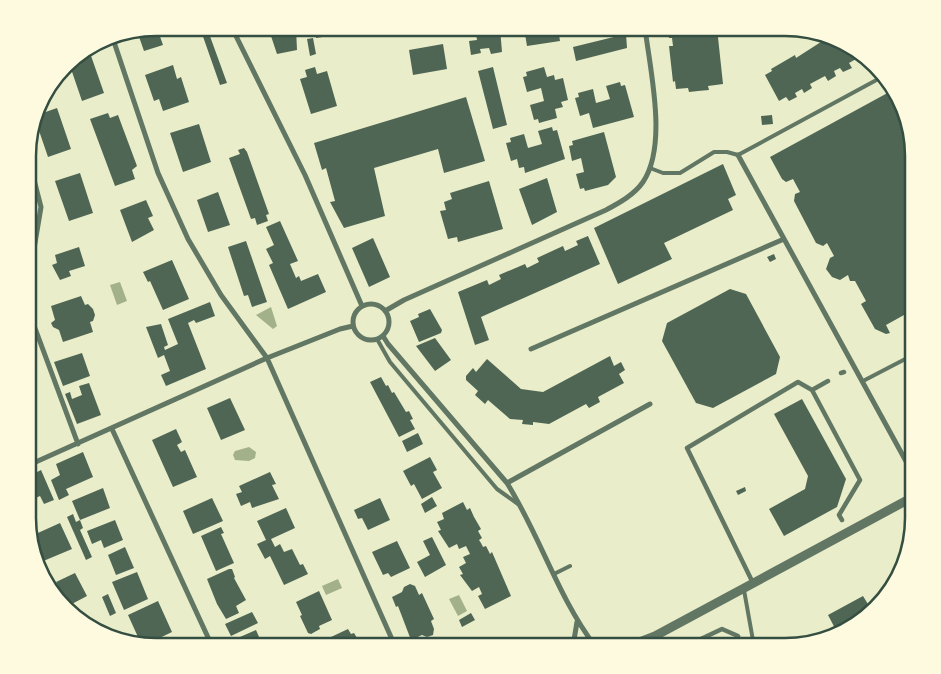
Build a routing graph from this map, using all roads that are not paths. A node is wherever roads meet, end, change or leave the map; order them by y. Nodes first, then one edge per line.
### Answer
1 (236, 37) edge
2 (646, 37) edge
3 (115, 44) edge
4 (877, 80) edge
5 (738, 156) junction
6 (650, 168) junction
7 (36, 188) edge
8 (36, 236) edge
9 (784, 239) junction
10 (362, 306) junction
11 (385, 311) junction
12 (353, 326) junction
13 (36, 332) edge
14 (383, 336) junction
15 (377, 339) junction
16 (531, 349) dead end
17 (267, 358) junction
18 (904, 360) edge
19 (828, 381) dead end
20 (863, 381) junction
21 (812, 390) junction
22 (650, 404) dead end
23 (112, 429) junction
24 (78, 444) junction
25 (904, 457) edge
26 (37, 462) edge
27 (507, 483) junction
28 (904, 502) edge
29 (521, 506) junction
30 (842, 520) dead end
31 (570, 566) dead end
32 (554, 574) junction
33 (753, 583) junction
34 (744, 587) junction
35 (577, 622) junction
36 (655, 636) joint
37 (208, 637) edge
38 (391, 637) edge
39 (575, 638) edge
40 (589, 638) edge
41 (650, 638) edge
42 (703, 638) edge
43 (738, 638) edge
44 (753, 638) edge

1 - 10 street
2 - 6 street
3 - 17 street
4 - 5 lane
5 - 6 lane
5 - 9 street
6 - 11 street
7 - 8 street
9 - 16 street
9 - 20 street
10 - 11 street
10 - 12 street
11 - 14 street
12 - 15 street
12 - 17 street
13 - 24 street
14 - 15 street
14 - 27 street
15 - 29 lane
17 - 23 street
17 - 38 street
18 - 20 lane
19 - 21 street
20 - 25 street
21 - 30 street
21 - 33 street
22 - 27 street
23 - 24 street
23 - 37 street
24 - 26 street
27 - 29 street
28 - 33 street
29 - 32 street
31 - 32 lane
32 - 35 street
33 - 34 street
34 - 36 street
34 - 44 lane
35 - 39 street
35 - 40 street
36 - 41 street
42 - 43 street

